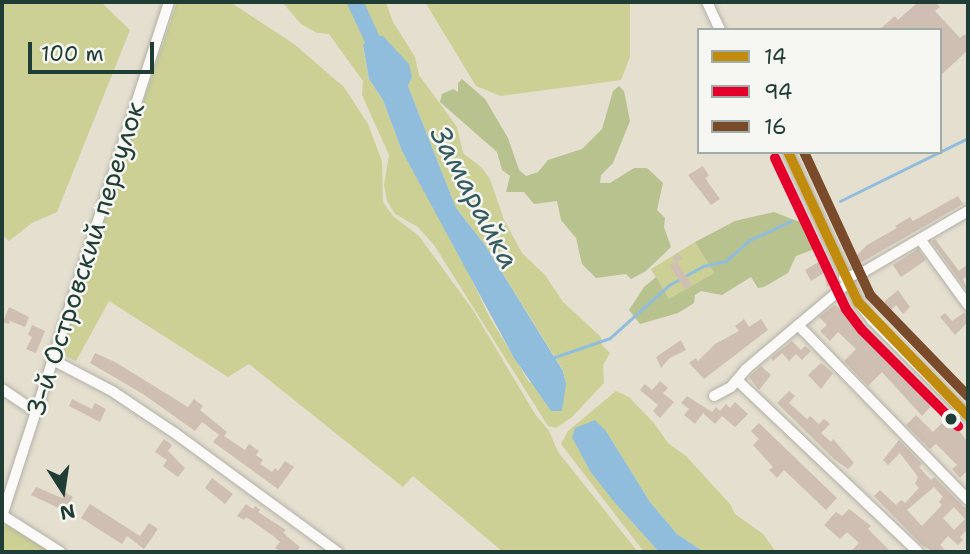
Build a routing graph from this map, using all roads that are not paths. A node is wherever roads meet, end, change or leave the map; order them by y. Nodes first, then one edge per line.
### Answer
1 (169, 2) edge
2 (707, 2) edge
3 (719, 28) edge
4 (789, 154) edge
5 (968, 211) edge
6 (920, 239) junction
7 (846, 281) junction
8 (968, 306) edge
9 (798, 325) junction
10 (51, 359) junction
11 (738, 381) junction
12 (2, 389) edge
13 (714, 396) dead end
14 (966, 410) edge
15 (35, 411) junction
16 (968, 500) edge
17 (2, 515) edge
18 (60, 552) edge
19 (337, 552) edge
20 (918, 552) edge

1 - 10 street, 3-й Островский переулок
2 - 3 street
4 - 7 street
5 - 6 street
6 - 7 street
6 - 8 street
7 - 9 street
7 - 14 street
9 - 11 street
9 - 16 street
10 - 15 street, 3-й Островский переулок
10 - 19 street
11 - 13 street
11 - 20 street
12 - 15 street
15 - 17 street, 3-й Островский переулок
17 - 18 street

